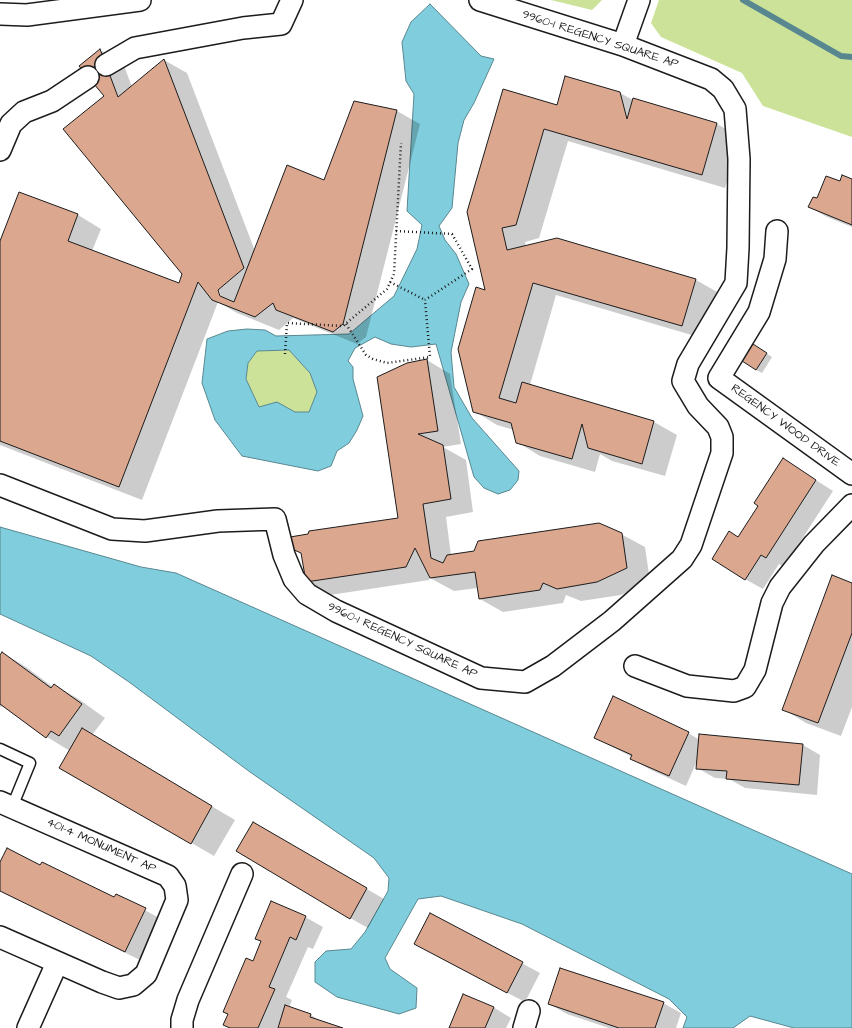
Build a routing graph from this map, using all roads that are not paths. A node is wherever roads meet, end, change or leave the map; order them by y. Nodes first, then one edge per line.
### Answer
1 (140, 0) edge
2 (292, 0) edge
3 (480, 0) edge
4 (640, 0) edge
5 (0, 14) edge
6 (623, 45) junction
7 (106, 65) dead end
8 (88, 77) dead end
9 (0, 150) edge
10 (777, 231) dead end
11 (852, 474) edge
12 (0, 485) edge
13 (852, 505) edge
14 (635, 666) dead end
15 (0, 749) edge
16 (6, 804) edge
17 (242, 874) dead end
18 (0, 937) edge
19 (57, 963) junction
20 (28, 1028) edge
21 (182, 1028) edge

1 - 5 street
2 - 7 street
3 - 6 street, 9960-1 REGENCY SQUARE AP
4 - 6 street
6 - 12 street, 9960-1 REGENCY SQUARE AP
8 - 9 street
10 - 11 street, REGENCY WOOD DRIVE
13 - 14 street
15 - 16 lane
16 - 19 street, 401-4 MONUMENT AP
17 - 21 street
18 - 19 street, 401-4 MONUMENT AP
19 - 20 street

